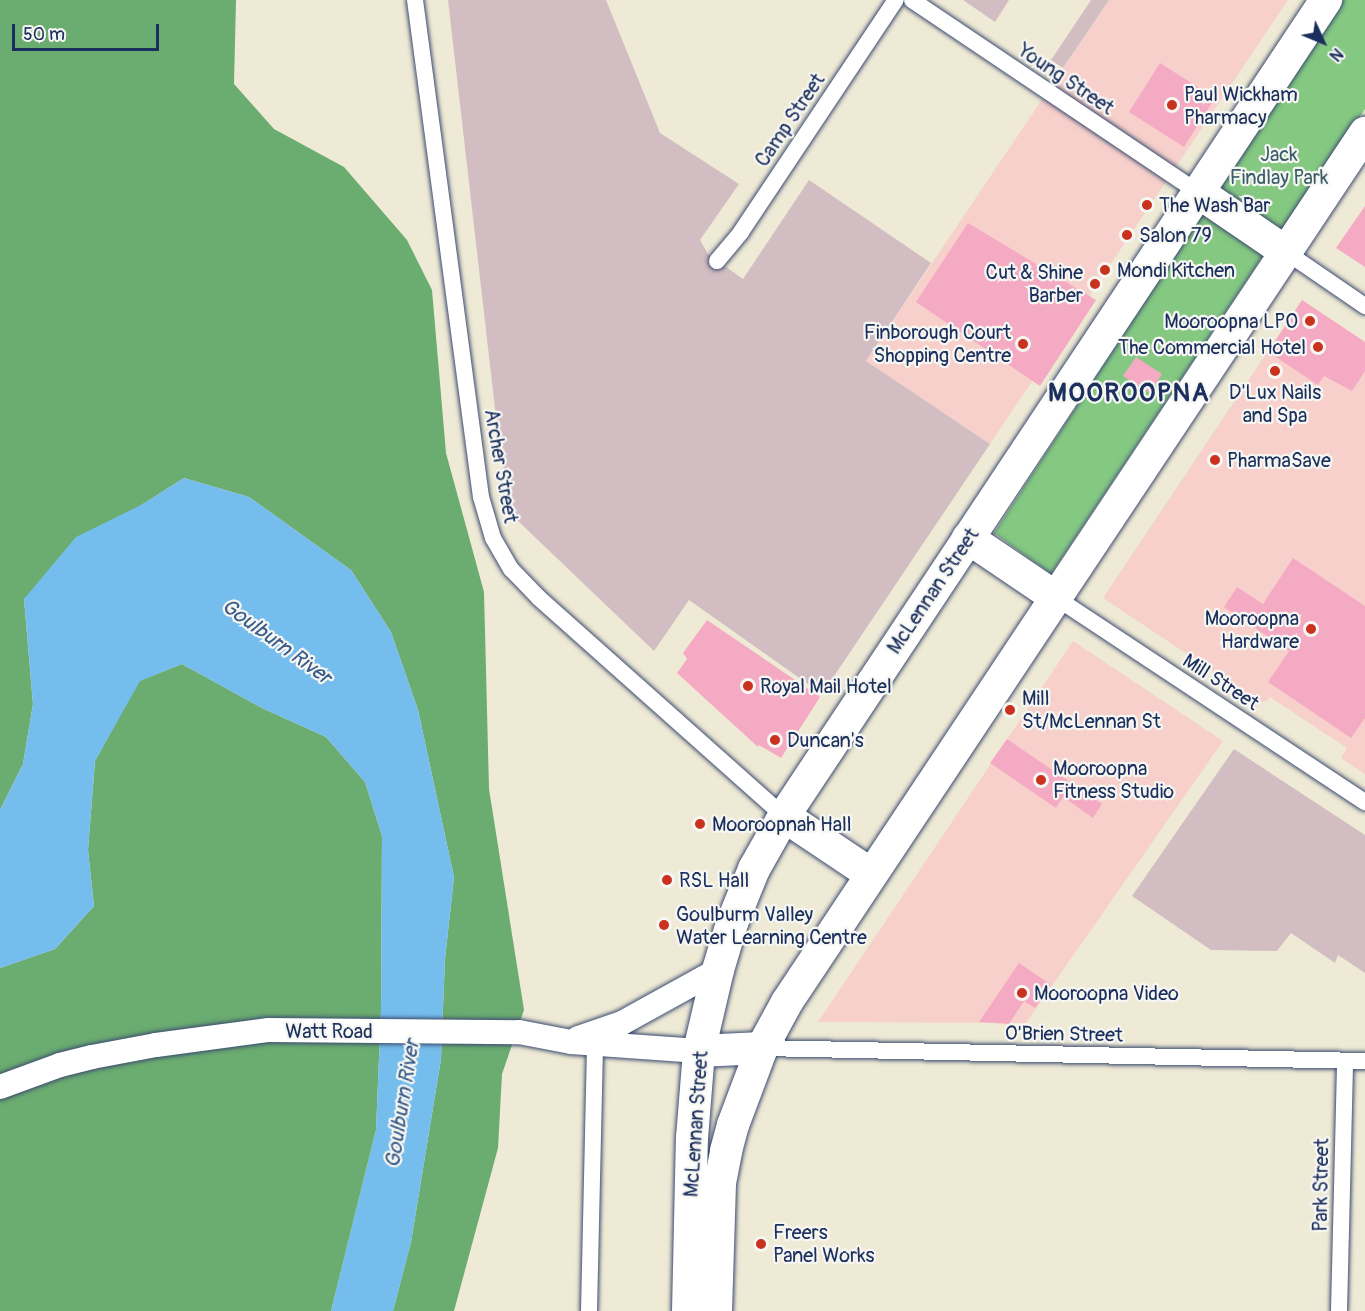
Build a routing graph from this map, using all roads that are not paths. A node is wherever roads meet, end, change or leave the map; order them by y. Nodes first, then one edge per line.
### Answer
1 (415, 0) edge
2 (896, 0) edge
3 (912, 0) edge
4 (1326, 0) edge
5 (1365, 132) edge
6 (1198, 192) junction
7 (1286, 252) junction
8 (717, 261) dead end
9 (1365, 306) edge
10 (968, 538) junction
11 (1055, 597) junction
12 (1365, 802) edge
13 (784, 816) junction
14 (869, 873) junction
15 (718, 970) junction
16 (561, 1041) junction
17 (595, 1045) junction
18 (762, 1048) junction
19 (699, 1051) junction
20 (1345, 1060) junction
21 (1365, 1061) edge
22 (0, 1087) edge
23 (588, 1311) edge
24 (688, 1311) edge
25 (716, 1311) edge
26 (1339, 1311) edge

1 - 13 street, Archer Street
2 - 8 street, Camp Street
3 - 6 street, Young Street
4 - 6 highway, McLennan Street
5 - 7 highway, McLennan Street
6 - 7 highway
6 - 10 highway, McLennan Street
7 - 9 street
7 - 11 highway, McLennan Street
10 - 11 highway
10 - 13 highway, McLennan Street
11 - 12 street, Mill Street
11 - 14 highway, McLennan Street
13 - 14 highway
13 - 15 highway, McLennan Street
14 - 18 highway, McLennan Street
15 - 16 street
15 - 19 highway, McLennan Street
16 - 17 street, Watt Road
16 - 22 street, Watt Road
17 - 19 street, Watt Road
17 - 23 street
18 - 19 highway
18 - 20 street, O'Brien Street
18 - 25 highway, McLennan Street
19 - 24 highway, McLennan Street
20 - 21 street, O'Brien Street
20 - 26 street, Park Street

